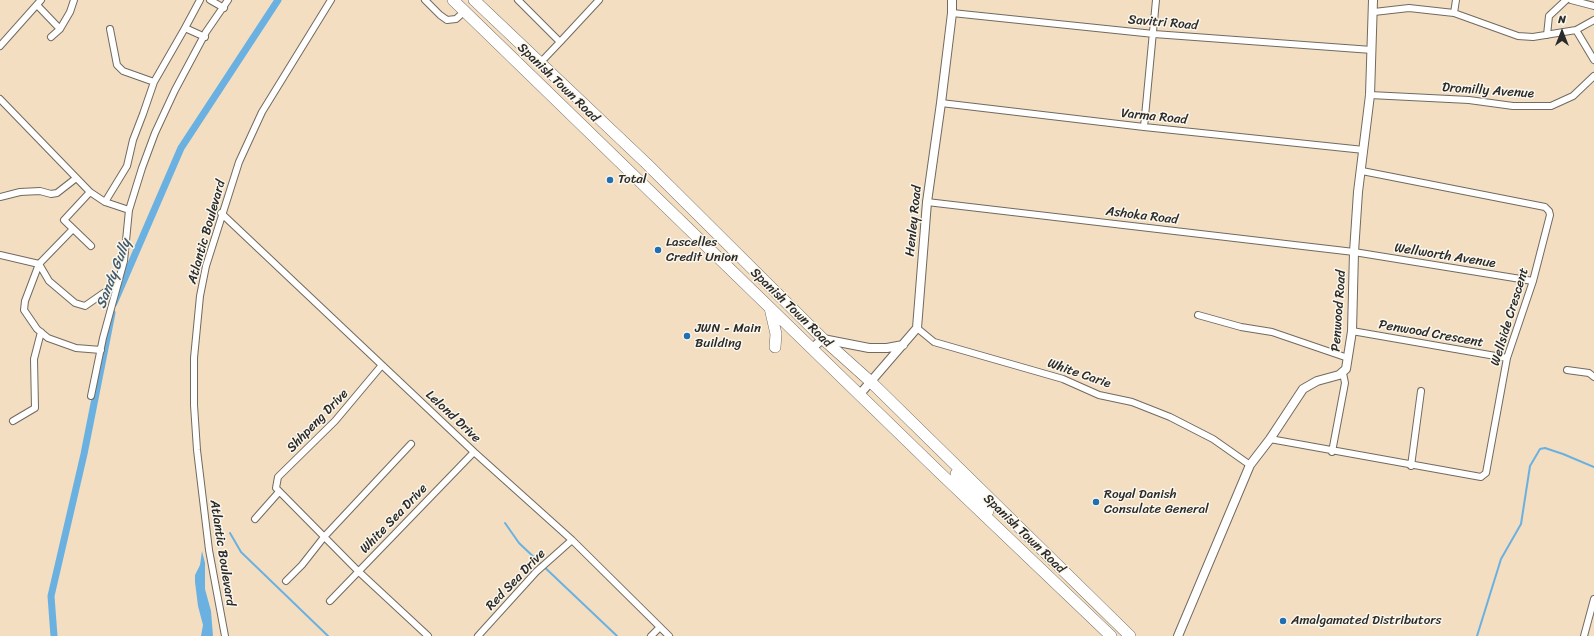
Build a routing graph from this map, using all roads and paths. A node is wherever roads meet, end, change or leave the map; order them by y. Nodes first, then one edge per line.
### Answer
1 (74, 0) edge
2 (200, 0) edge
3 (210, 0) edge
4 (228, 0) edge
5 (330, 0) edge
6 (425, 0) edge
7 (453, 0) edge
8 (474, 0) edge
9 (518, 0) edge
10 (599, 0) edge
11 (952, 0) edge
12 (1156, 0) edge
13 (1373, 0) edge
14 (1456, 0) edge
15 (1566, 0) edge
16 (1571, 0) edge
17 (39, 2) edge
18 (1594, 6) edge
19 (224, 8) junction
20 (465, 11) junction
21 (1374, 12) junction
22 (952, 13) junction
23 (1454, 13) junction
24 (1594, 20) edge
25 (185, 28) junction
26 (60, 29) junction
27 (110, 29) dead end
28 (1576, 30) junction
29 (1154, 34) junction
30 (1547, 35) junction
31 (51, 37) dead end
32 (205, 37) junction
33 (560, 42) junction
34 (0, 46) edge
35 (1372, 50) junction
36 (1594, 60) edge
37 (540, 63) junction
38 (1594, 76) edge
39 (154, 82) junction
40 (1370, 96) junction
41 (0, 98) edge
42 (942, 103) junction
43 (1144, 127) junction
44 (1364, 150) junction
45 (647, 164) junction
46 (1362, 171) junction
47 (636, 177) junction
48 (75, 179) junction
49 (90, 192) junction
50 (0, 197) edge
51 (105, 202) junction
52 (927, 202) junction
53 (129, 210) junction
54 (221, 213) junction
55 (73, 229) junction
56 (91, 246) dead end
57 (1354, 252) junction
58 (0, 254) edge
59 (39, 264) junction
60 (1533, 281) junction
61 (118, 283) junction
62 (770, 307) junction
63 (1198, 315) dead end
64 (917, 328) junction
65 (1352, 331) junction
66 (41, 332) junction
67 (823, 339) junction
68 (903, 345) junction
69 (775, 346) dead end
70 (812, 348) junction
71 (101, 350) junction
72 (1348, 358) junction
73 (1507, 358) junction
74 (382, 365) junction
75 (1567, 370) dead end
76 (1343, 373) junction
77 (1594, 377) edge
78 (871, 382) junction
79 (1421, 390) dead end
80 (860, 394) junction
81 (91, 396) dead end
82 (13, 421) dead end
83 (1270, 439) junction
84 (411, 444) dead end
85 (474, 452) junction
86 (1332, 452) junction
87 (955, 464) junction
88 (1250, 465) junction
89 (1411, 466) junction
90 (278, 493) junction
91 (255, 519) dead end
92 (324, 537) junction
93 (572, 540) junction
94 (1021, 551) junction
95 (358, 571) junction
96 (286, 581) dead end
97 (1594, 599) edge
98 (330, 602) dead end
99 (660, 627) junction
100 (225, 636) edge
101 (428, 636) edge
102 (478, 636) edge
103 (651, 636) edge
104 (669, 636) edge
105 (1111, 636) edge
106 (1130, 636) edge
107 (1178, 636) edge
108 (1584, 636) edge

1 - 26 street
2 - 25 street
3 - 19 street
4 - 19 street
5 - 54 street, Atlantic Boulevard
6 - 20 street
7 - 20 highway, Spanish Town Road
8 - 37 highway, Spanish Town Road
9 - 33 street
10 - 33 street
11 - 22 street, Henley Road
12 - 29 street
13 - 21 street, Penwood Road
14 - 23 street
15 - 30 street
16 - 18 street
17 - 26 street
17 - 34 street
19 - 32 street
20 - 47 highway, Spanish Town Road
21 - 23 street
21 - 35 street, Penwood Road
22 - 29 street, Savitri Road
22 - 42 street, Henley Road
23 - 30 street
24 - 28 street
25 - 32 street
25 - 39 street
26 - 31 street
27 - 39 street
28 - 30 street
28 - 36 street
29 - 35 street, Savitri Road
29 - 43 street
32 - 53 street
33 - 37 street
35 - 40 street, Penwood Road
37 - 45 highway, Spanish Town Road
38 - 40 street, Dromilly Avenue
39 - 51 street
40 - 44 street, Penwood Road
41 - 48 street
42 - 43 street, Varma Road
42 - 52 street, Henley Road
43 - 44 street, Varma Road
44 - 46 street, Penwood Road
45 - 47 highway
45 - 67 highway, Spanish Town Road
46 - 57 street, Penwood Road
46 - 60 street, Wellside Crescent
47 - 62 highway, Spanish Town Road
48 - 49 street
48 - 50 street
49 - 51 street
49 - 55 street
51 - 53 street
52 - 57 street, Ashoka Road
52 - 64 street, Henley Road
53 - 61 street
54 - 74 street, Lelond Drive
54 - 100 street, Atlantic Boulevard
55 - 56 street
55 - 59 street
57 - 60 street, Wellworth Avenue
57 - 65 street, Penwood Road
58 - 59 street
59 - 61 street
59 - 66 street
60 - 73 street, Wellside Crescent
61 - 71 street
62 - 69 highway
62 - 70 highway, Spanish Town Road
63 - 72 street
64 - 68 street
64 - 88 street, White Carie
65 - 72 street, Penwood Road
65 - 73 street, Penwood Crescent
66 - 71 street
66 - 82 street
67 - 68 street
67 - 70 street
67 - 78 highway, Spanish Town Road
68 - 78 street
70 - 80 highway, Spanish Town Road
71 - 81 street
72 - 76 street, Penwood Road
73 - 89 street, Wellside Crescent
74 - 85 street, Lelond Drive
74 - 90 street, Shhpeng Drive
75 - 77 street
76 - 83 street
76 - 86 street
78 - 80 street
78 - 87 highway, Spanish Town Road
79 - 89 street
80 - 94 highway, Spanish Town Road
83 - 86 street, Wellside Crescent
83 - 88 street
84 - 92 street
85 - 93 street, Lelond Drive
85 - 95 street, White Sea Drive
86 - 89 street, Wellside Crescent
87 - 94 highway
87 - 106 highway, Spanish Town Road
88 - 107 street
90 - 91 street
90 - 92 street
92 - 95 street
92 - 96 street
93 - 99 street, Lelond Drive
93 - 102 street, Red Sea Drive
94 - 105 highway, Spanish Town Road
95 - 98 street, White Sea Drive
95 - 101 street
97 - 108 street
99 - 103 street
99 - 104 street, Lelond Drive

